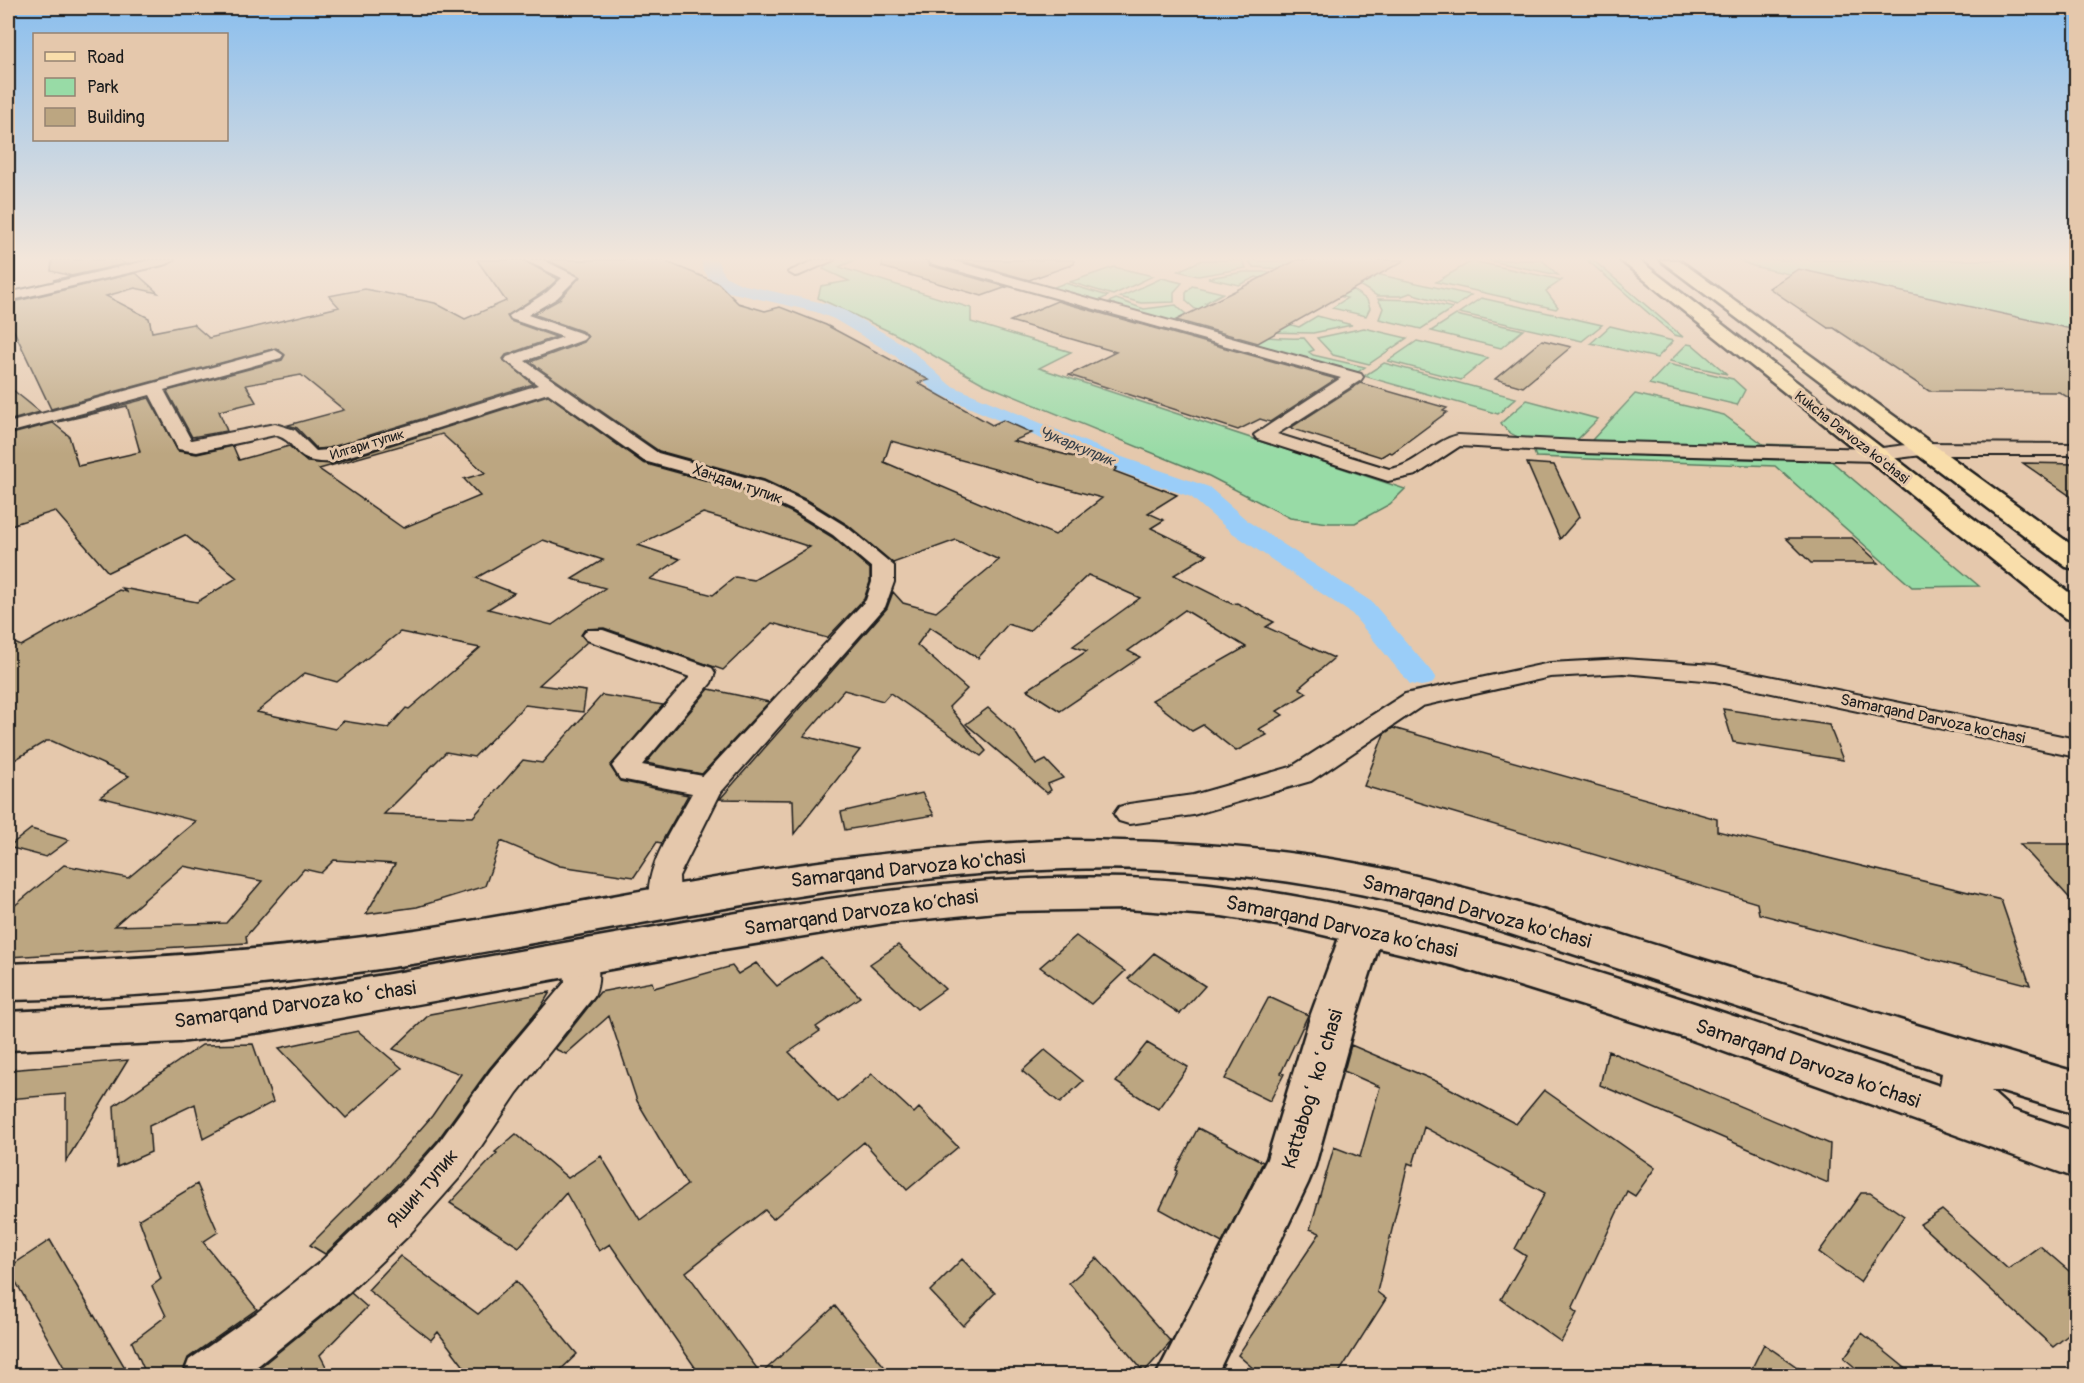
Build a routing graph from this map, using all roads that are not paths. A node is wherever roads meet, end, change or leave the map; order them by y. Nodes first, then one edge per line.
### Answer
1 (541, 325) edge
2 (1167, 325) edge
3 (1710, 325) edge
4 (1755, 325) edge
5 (275, 355) dead end
6 (154, 387) junction
7 (549, 387) junction
8 (8, 428) edge
9 (1922, 449) junction
10 (2076, 450) edge
11 (1875, 455) junction
12 (2076, 561) edge
13 (2076, 612) edge
14 (595, 635) dead end
15 (2076, 748) edge
16 (709, 787) junction
17 (1129, 814) dead end
18 (664, 901) junction
19 (1365, 927) junction
20 (580, 956) junction
21 (10, 984) edge
22 (8, 1031) edge
23 (2002, 1071) junction
24 (2076, 1093) edge
25 (2014, 1134) junction
26 (2076, 1155) edge
27 (205, 1376) edge
28 (1185, 1376) edge

1 - 7 street, Хандам тупик
2 - 11 street
3 - 11 main road, Kukcha Darvoza ko'chasi
4 - 9 main road, Kukcha Darvoza ko'chasi
5 - 6 street
6 - 7 street, Илгари тупик
6 - 8 street
7 - 16 street, Хандам тупик
9 - 10 street
9 - 11 street
9 - 12 main road, Kukcha Darvoza ko'chasi
11 - 13 main road, Kukcha Darvoza ko'chasi
14 - 16 street
15 - 17 street, Samarqand Darvoza ko'chasi
16 - 18 street, Хандам тупик
18 - 21 main road, Samarqand Darvoza ko'chasi
18 - 23 main road, Samarqand Darvoza ko'chasi
19 - 20 main road, Samarqand Darvoza ko‘chasi
19 - 25 main road, Samarqand Darvoza ko‘chasi
19 - 28 main road, Kattabogʻ koʻchasi
20 - 22 main road, Samarqand Darvoza koʻchasi
20 - 27 street, Яшин тупик
23 - 24 main road, Samarqand Darvoza ko'chasi
23 - 25 main road
25 - 26 main road, Samarqand Darvoza ko‘chasi

